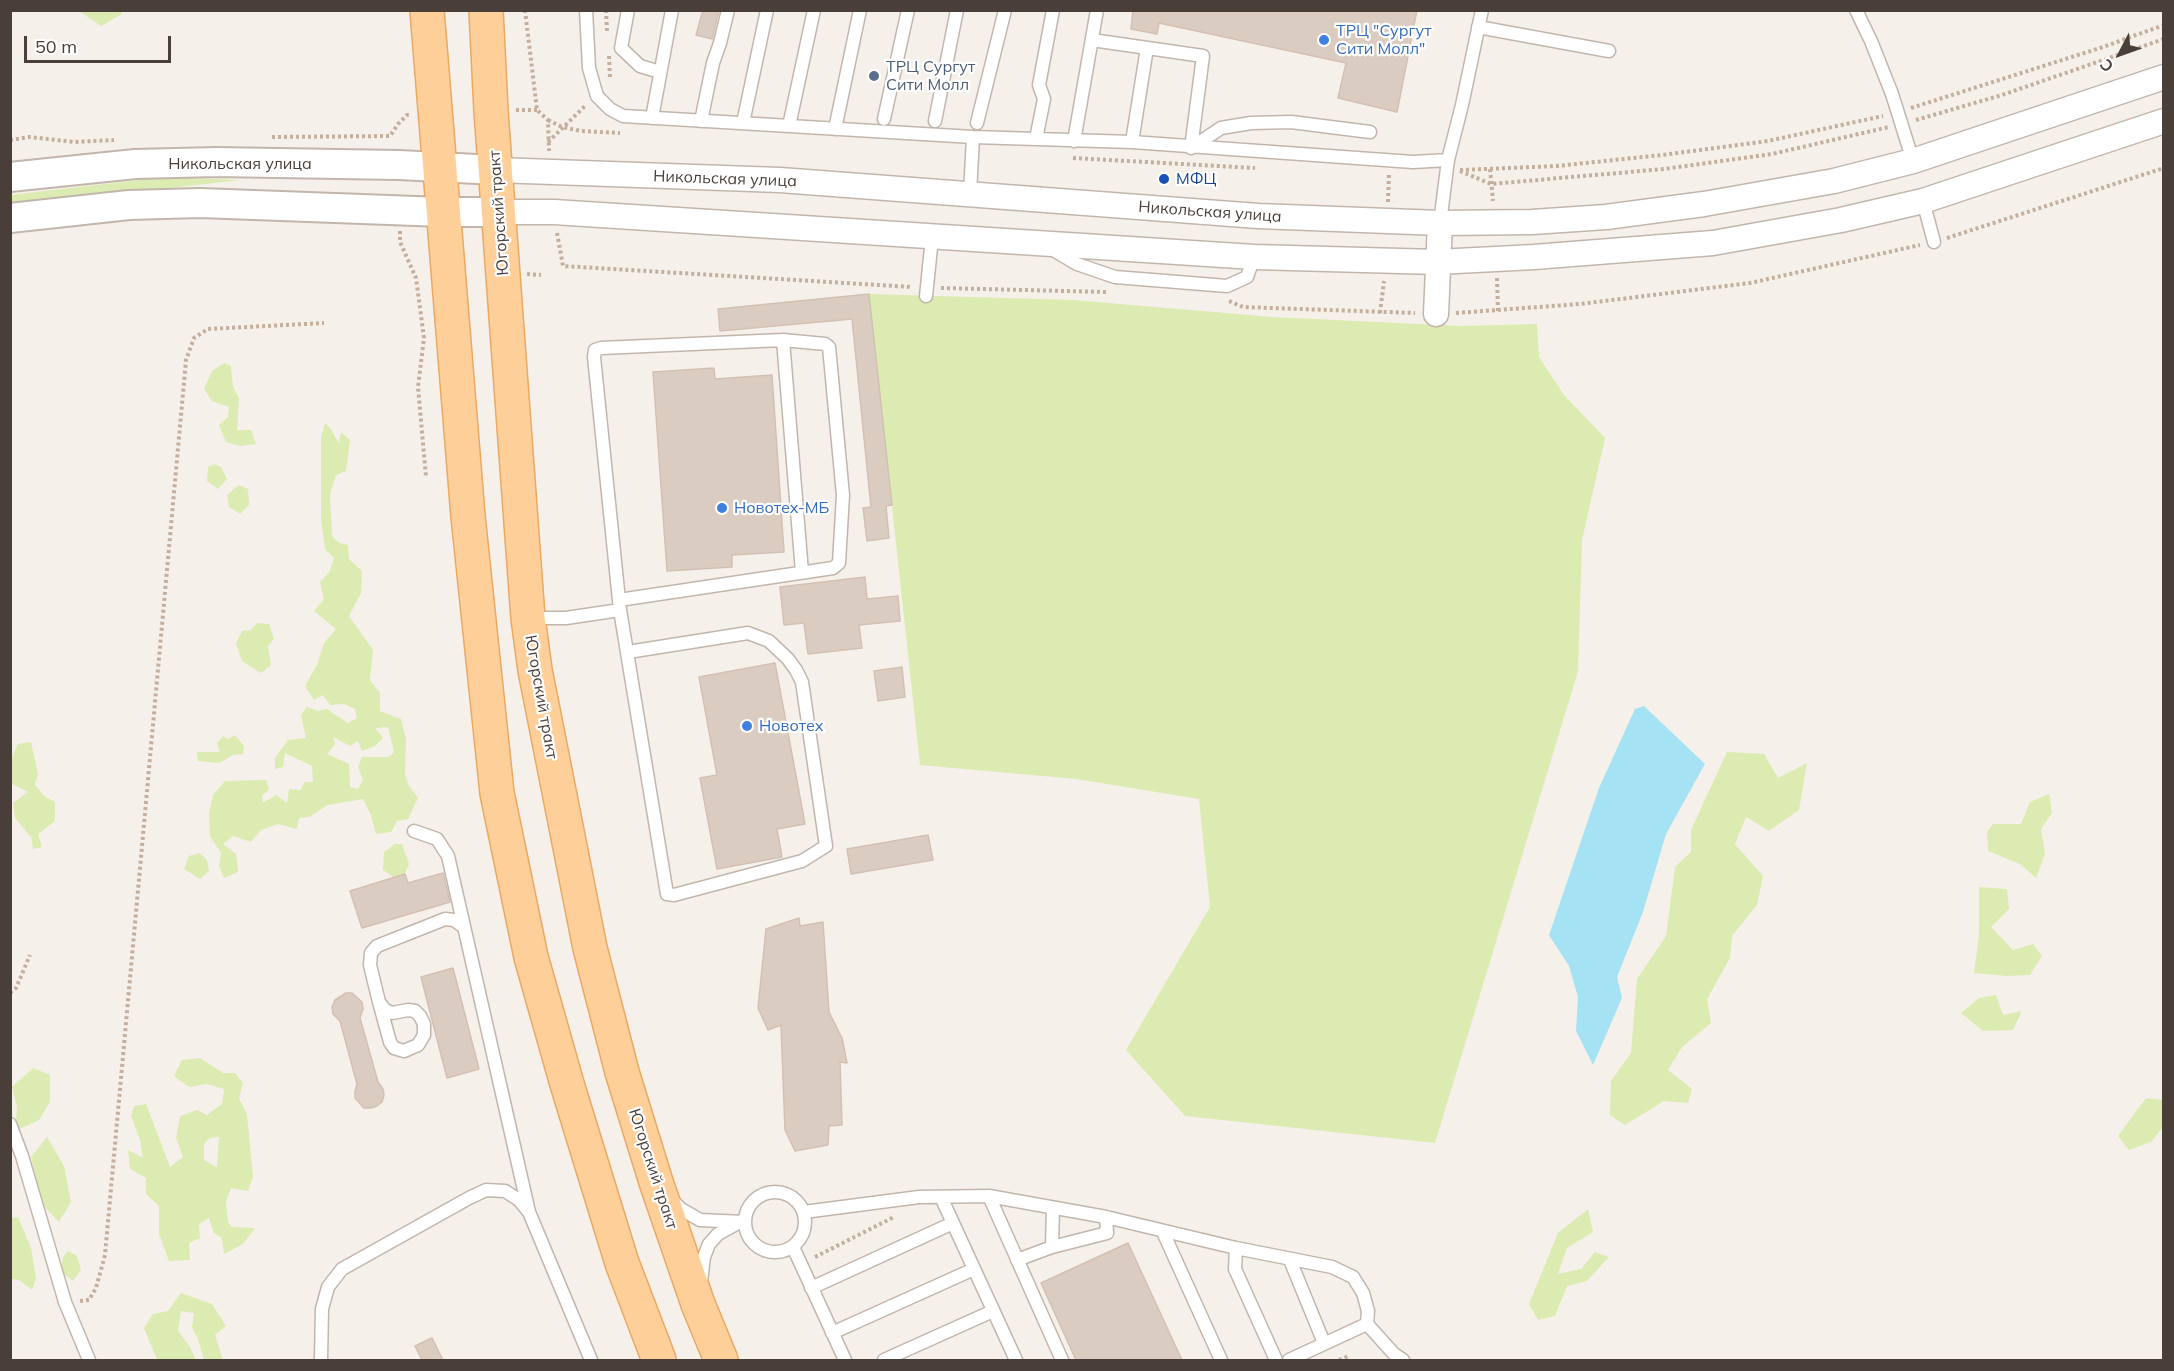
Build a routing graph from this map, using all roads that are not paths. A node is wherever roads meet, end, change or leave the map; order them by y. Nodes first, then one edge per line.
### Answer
1 (427, 10) edge
2 (486, 10) edge
3 (586, 10) edge
4 (628, 10) edge
5 (672, 10) edge
6 (728, 10) edge
7 (767, 10) edge
8 (814, 10) edge
9 (860, 10) edge
10 (908, 10) edge
11 (957, 10) edge
12 (1005, 10) edge
13 (1053, 10) edge
14 (1097, 10) edge
15 (1482, 10) edge
16 (1856, 10) edge
17 (1478, 27) junction
18 (1092, 40) junction
19 (1147, 48) junction
20 (1609, 51) dead end
21 (660, 72) junction
22 (2163, 77) edge
23 (652, 118) junction
24 (884, 119) dead end
25 (701, 121) junction
26 (935, 121) dead end
27 (2163, 121) edge
28 (743, 123) junction
29 (977, 123) dead end
30 (789, 126) junction
31 (835, 129) junction
32 (1370, 132) dead end
33 (973, 137) junction
34 (1036, 139) junction
35 (1074, 141) junction
36 (1132, 142) junction
37 (1191, 148) junction
38 (1448, 160) junction
39 (1913, 161) junction
40 (440, 168) junction
41 (496, 170) junction
42 (10, 177) edge
43 (969, 193) junction
44 (1923, 201) junction
45 (443, 212) junction
46 (499, 212) junction
47 (10, 218) edge
48 (1440, 223) junction
49 (932, 238) junction
50 (1934, 242) dead end
51 (1437, 262) junction
52 (926, 296) dead end
53 (1436, 314) dead end
54 (783, 340) junction
55 (802, 572) junction
56 (620, 605) junction
57 (528, 618) junction
58 (627, 652) junction
59 (414, 831) dead end
60 (464, 927) junction
61 (380, 1002) junction
62 (10, 1124) edge
63 (656, 1182) junction
64 (989, 1196) junction
65 (941, 1197) junction
66 (1053, 1208) junction
67 (528, 1212) junction
68 (804, 1212) junction
69 (1106, 1217) junction
70 (741, 1222) junction
71 (953, 1223) junction
72 (1163, 1232) junction
73 (794, 1247) junction
74 (1052, 1247) junction
75 (1236, 1248) junction
76 (1017, 1260) junction
77 (1290, 1260) junction
78 (974, 1269) junction
79 (811, 1288) junction
80 (698, 1304) junction
81 (993, 1311) junction
82 (1367, 1324) junction
83 (832, 1333) junction
84 (1324, 1343) junction
85 (1012, 1359) edge
86 (89, 1360) edge
87 (321, 1360) edge
88 (591, 1360) edge
89 (659, 1360) edge
90 (722, 1360) edge
91 (845, 1360) edge
92 (884, 1360) edge
93 (1062, 1360) edge
94 (1221, 1360) edge
95 (1276, 1360) edge
96 (1289, 1360) edge
97 (1403, 1360) edge

1 - 40 main road
2 - 41 main road, Югорский тракт
3 - 23 lane
4 - 21 lane
5 - 21 lane
6 - 25 lane
7 - 28 lane
8 - 30 lane
9 - 31 lane
10 - 24 lane
11 - 26 lane
12 - 29 lane
13 - 34 lane
14 - 18 lane
15 - 17 lane
16 - 39 lane
17 - 20 lane
17 - 38 lane
18 - 19 lane
18 - 35 lane
19 - 36 lane
19 - 37 lane
21 - 23 lane
22 - 39 street, Никольская улица
23 - 25 lane
25 - 28 lane
27 - 44 street
28 - 30 lane
30 - 31 lane
31 - 33 lane
32 - 37 lane
33 - 34 lane
33 - 43 lane
34 - 35 lane
35 - 36 lane
36 - 37 lane
37 - 38 lane
38 - 48 lane
39 - 48 street, Никольская улица
40 - 41 street, Никольская улица
40 - 42 street, Никольская улица
40 - 45 main road
41 - 43 street, Никольская улица
41 - 46 main road, Югорский тракт
43 - 48 street, Никольская улица
44 - 50 lane
44 - 51 street
45 - 46 street
45 - 47 street
45 - 89 main road
46 - 49 street
46 - 57 main road, Югорский тракт
48 - 51 street
49 - 51 street
49 - 52 lane
51 - 53 street
54 - 55 lane
54 - 55 lane
54 - 56 lane
55 - 56 lane
56 - 57 lane
56 - 58 lane
57 - 63 main road, Югорский тракт
58 - 58 lane
59 - 60 lane
60 - 61 lane
60 - 67 lane
61 - 61 lane
62 - 86 lane
63 - 70 lane
63 - 80 main road, Югорский тракт
64 - 65 lane
64 - 66 lane
64 - 76 lane
65 - 68 lane
65 - 71 lane
66 - 69 lane
66 - 74 lane
67 - 87 lane
67 - 88 lane
68 - 70 lane
68 - 73 lane
69 - 72 lane
69 - 74 lane
70 - 73 lane
70 - 80 lane
71 - 78 lane
71 - 79 lane
72 - 75 lane
72 - 94 lane
73 - 79 lane
74 - 76 lane
75 - 77 lane
75 - 95 lane
76 - 93 lane
77 - 82 lane
77 - 84 lane
78 - 81 lane
78 - 83 lane
79 - 83 lane
80 - 90 main road, Югорский тракт
81 - 85 lane
81 - 92 lane
82 - 84 lane
82 - 97 lane
83 - 91 lane
84 - 96 lane

